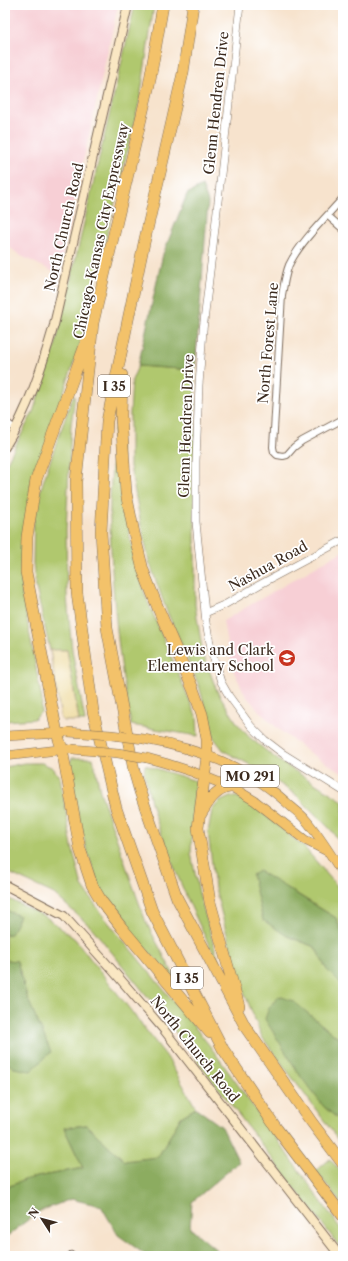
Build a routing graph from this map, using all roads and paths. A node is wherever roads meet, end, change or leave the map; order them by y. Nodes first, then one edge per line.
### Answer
1 (128, 5) edge
2 (163, 5) edge
3 (193, 5) edge
4 (240, 5) edge
5 (343, 198) edge
6 (328, 216) junction
7 (343, 229) edge
8 (93, 323) junction
9 (123, 344) junction
10 (343, 419) edge
11 (5, 422) edge
12 (16, 430) junction
13 (5, 447) edge
14 (343, 540) edge
15 (205, 613) junction
16 (63, 732) junction
17 (5, 736) edge
18 (67, 749) junction
19 (5, 756) edge
20 (207, 756) junction
21 (204, 776) junction
22 (230, 787) junction
23 (343, 791) edge
24 (199, 818) junction
25 (328, 851) junction
26 (343, 874) edge
27 (5, 885) edge
28 (246, 1028) junction
29 (223, 1049) junction
30 (343, 1164) edge
31 (343, 1216) edge
32 (340, 1256) edge

1 - 12 main road, North Church Road
2 - 8 highway, Chicago-Kansas City Expressway / I 35
3 - 9 highway, I 35
4 - 15 street, Glenn Hendren Drive
5 - 6 street, North Forest Lane
6 - 7 street
6 - 10 street, North Forest Lane
8 - 16 highway
8 - 29 highway, Chicago-Kansas City Expressway / I 35
9 - 20 highway
9 - 28 highway, I 35
11 - 12 street
12 - 13 main road, North Church Road
14 - 15 street, Nashua Road
15 - 23 street, Glenn Hendren Drive
16 - 17 main road, MO 291
16 - 18 highway
16 - 20 main road, MO 291, bridge
18 - 19 main road, MO 291
18 - 21 main road, MO 291, bridge
18 - 29 highway
20 - 21 highway
20 - 25 main road, MO 291
21 - 22 main road, MO 291
21 - 24 highway
22 - 24 highway
22 - 25 main road, MO 291
24 - 28 highway
25 - 26 main road, MO 291
27 - 32 main road, North Church Road
28 - 30 highway, I 35
29 - 31 highway, Chicago-Kansas City Expressway / I 35

